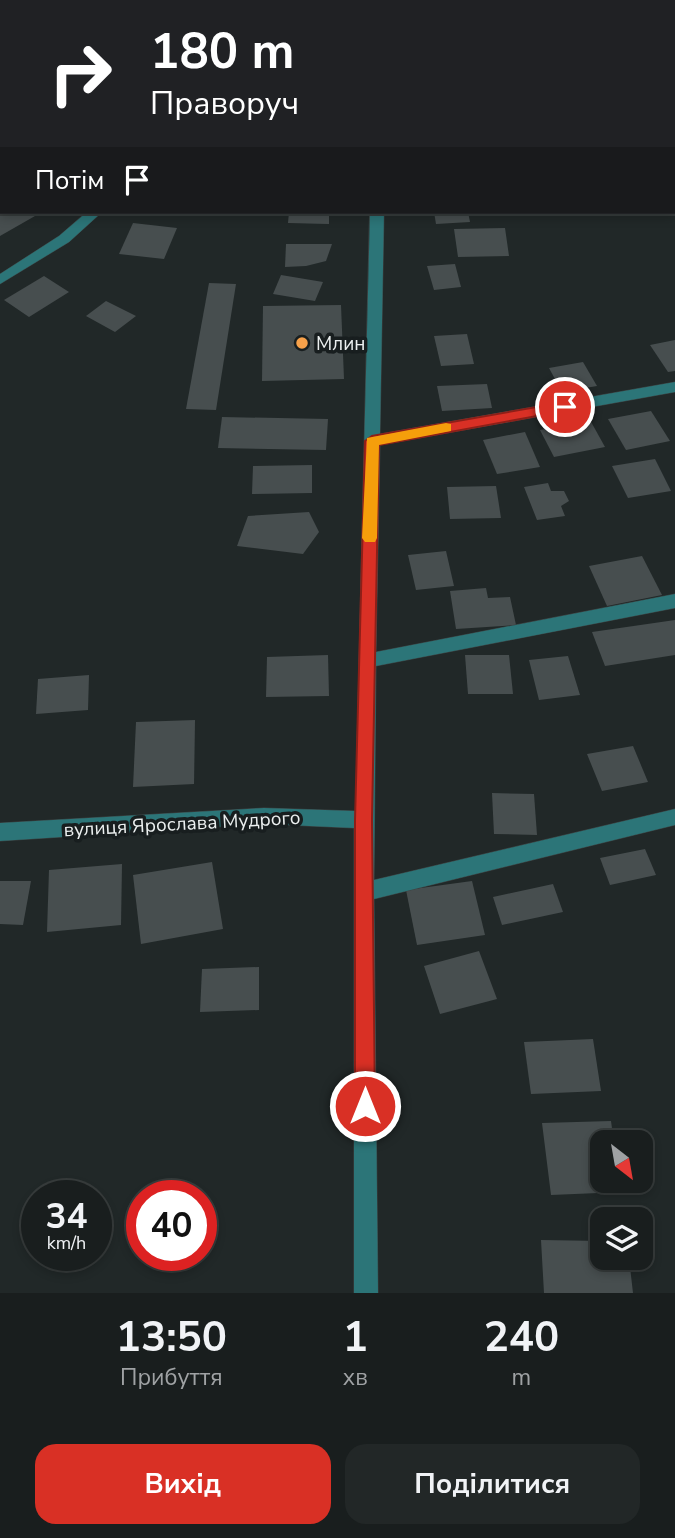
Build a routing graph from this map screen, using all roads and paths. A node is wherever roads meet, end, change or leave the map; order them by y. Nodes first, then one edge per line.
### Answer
1 (93, 214) edge
2 (377, 214) edge
3 (0, 280) edge
4 (675, 387) edge
5 (372, 441) junction
6 (675, 601) edge
7 (367, 661) junction
8 (675, 817) edge
9 (363, 820) junction
10 (0, 832) edge
11 (364, 892) junction
12 (366, 1293) edge

1 - 3 street
2 - 5 street
4 - 5 street
5 - 7 street
6 - 7 street
7 - 9 street
8 - 11 street
9 - 10 street, вулиця Ярослава Мудрого
9 - 11 street
11 - 12 street

